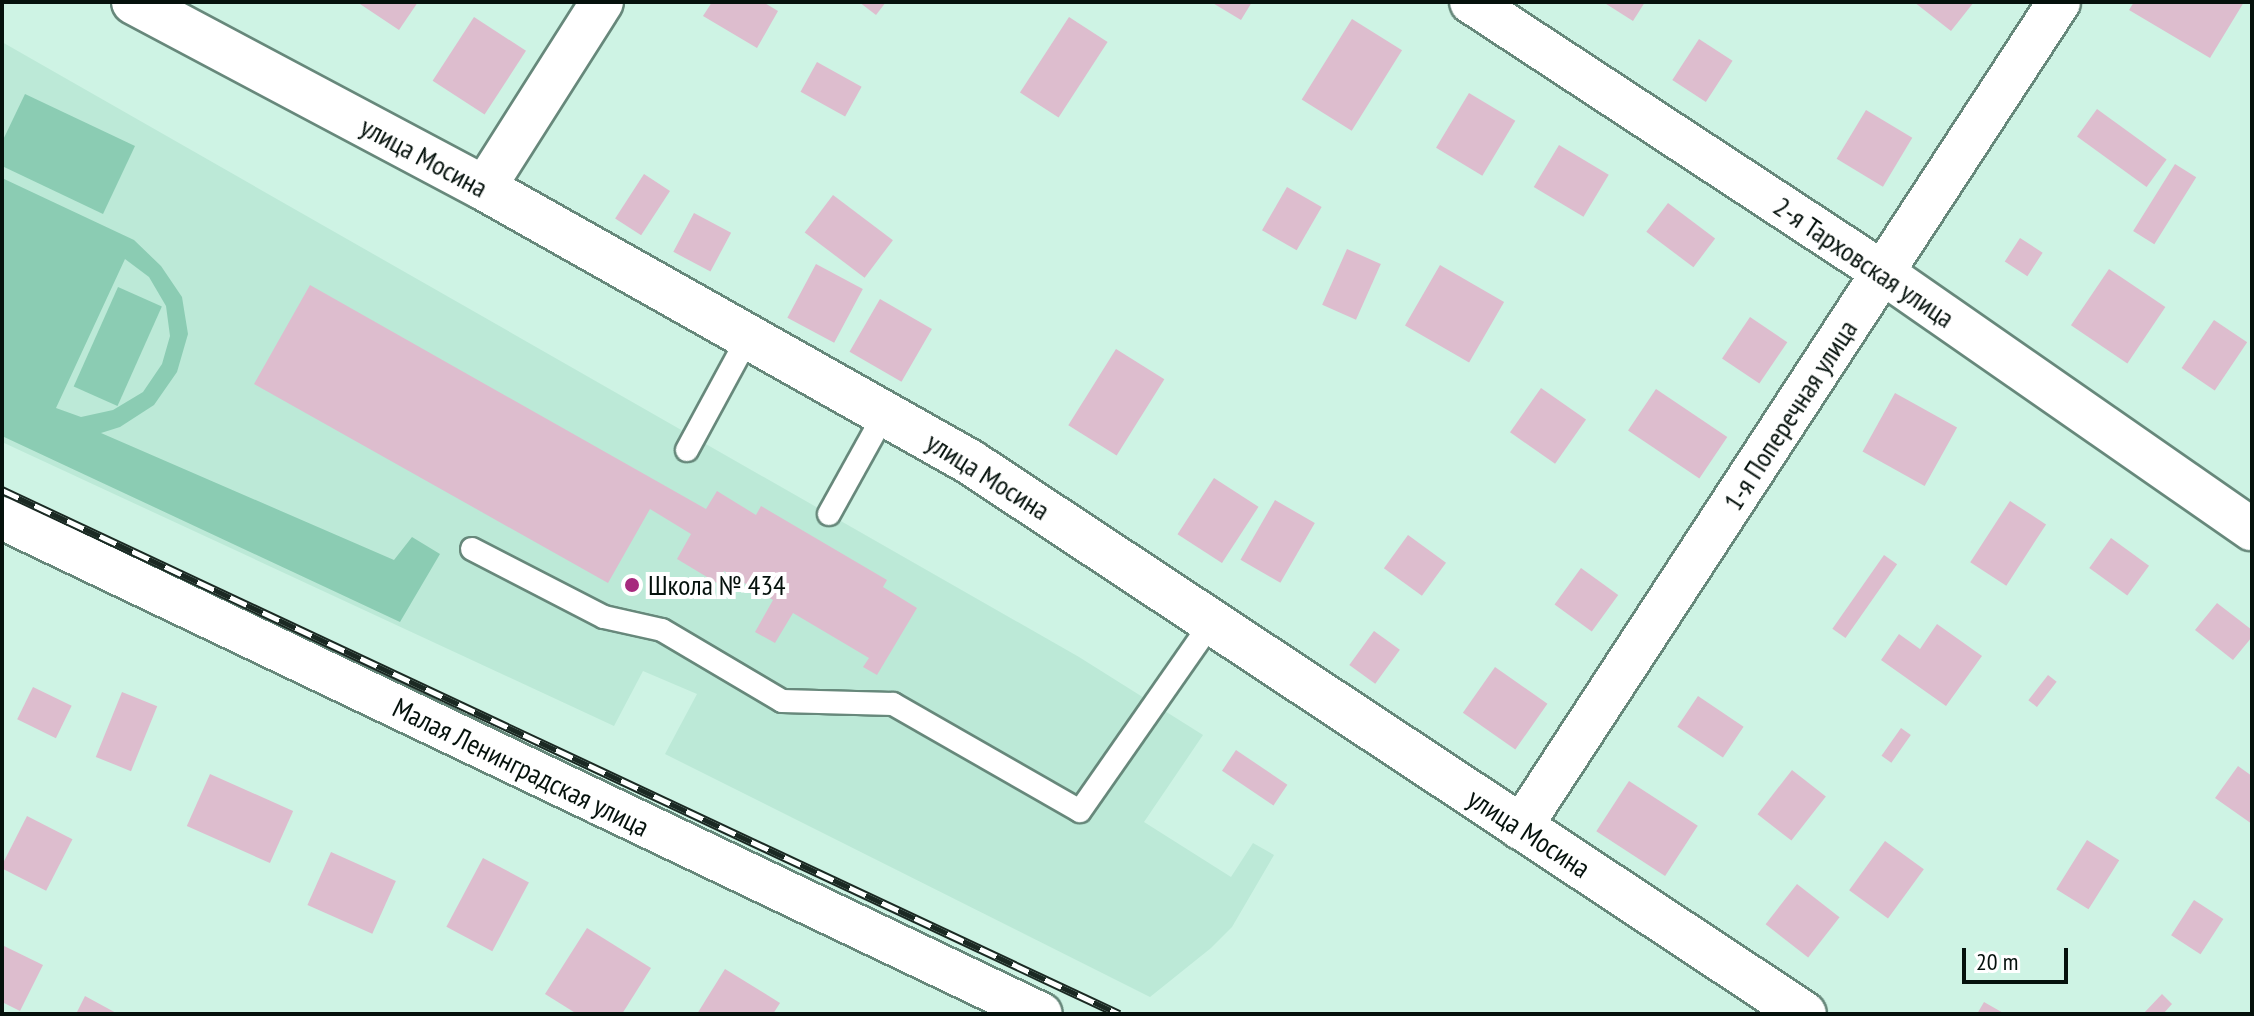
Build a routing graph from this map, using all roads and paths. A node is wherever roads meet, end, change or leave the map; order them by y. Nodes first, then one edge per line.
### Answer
1 (134, 2) edge
2 (602, 2) edge
3 (1471, 2) edge
4 (2059, 2) edge
5 (484, 188) junction
6 (1883, 273) junction
7 (749, 336) junction
8 (885, 413) junction
9 (687, 450) dead end
10 (829, 514) dead end
11 (2, 518) edge
12 (2252, 529) edge
13 (472, 549) dead end
14 (1211, 623) junction
15 (1520, 828) junction
16 (958, 997) edge
17 (1041, 1014) edge
18 (1804, 1014) edge

1 - 5 street, улица Мосина
2 - 5 street
3 - 6 street, 2-я Тарховская улица
4 - 6 street, 1-я Поперечная улица
5 - 7 street, улица Мосина
6 - 12 street, 2-я Тарховская улица
6 - 15 street, 1-я Поперечная улица
7 - 8 street, улица Мосина
7 - 9 lane
8 - 10 lane
8 - 14 street, улица Мосина
11 - 16 street, Малая Ленинградская улица
13 - 14 lane
14 - 15 street, улица Мосина
15 - 18 street, улица Мосина
16 - 17 street, Малая Ленинградская улица

